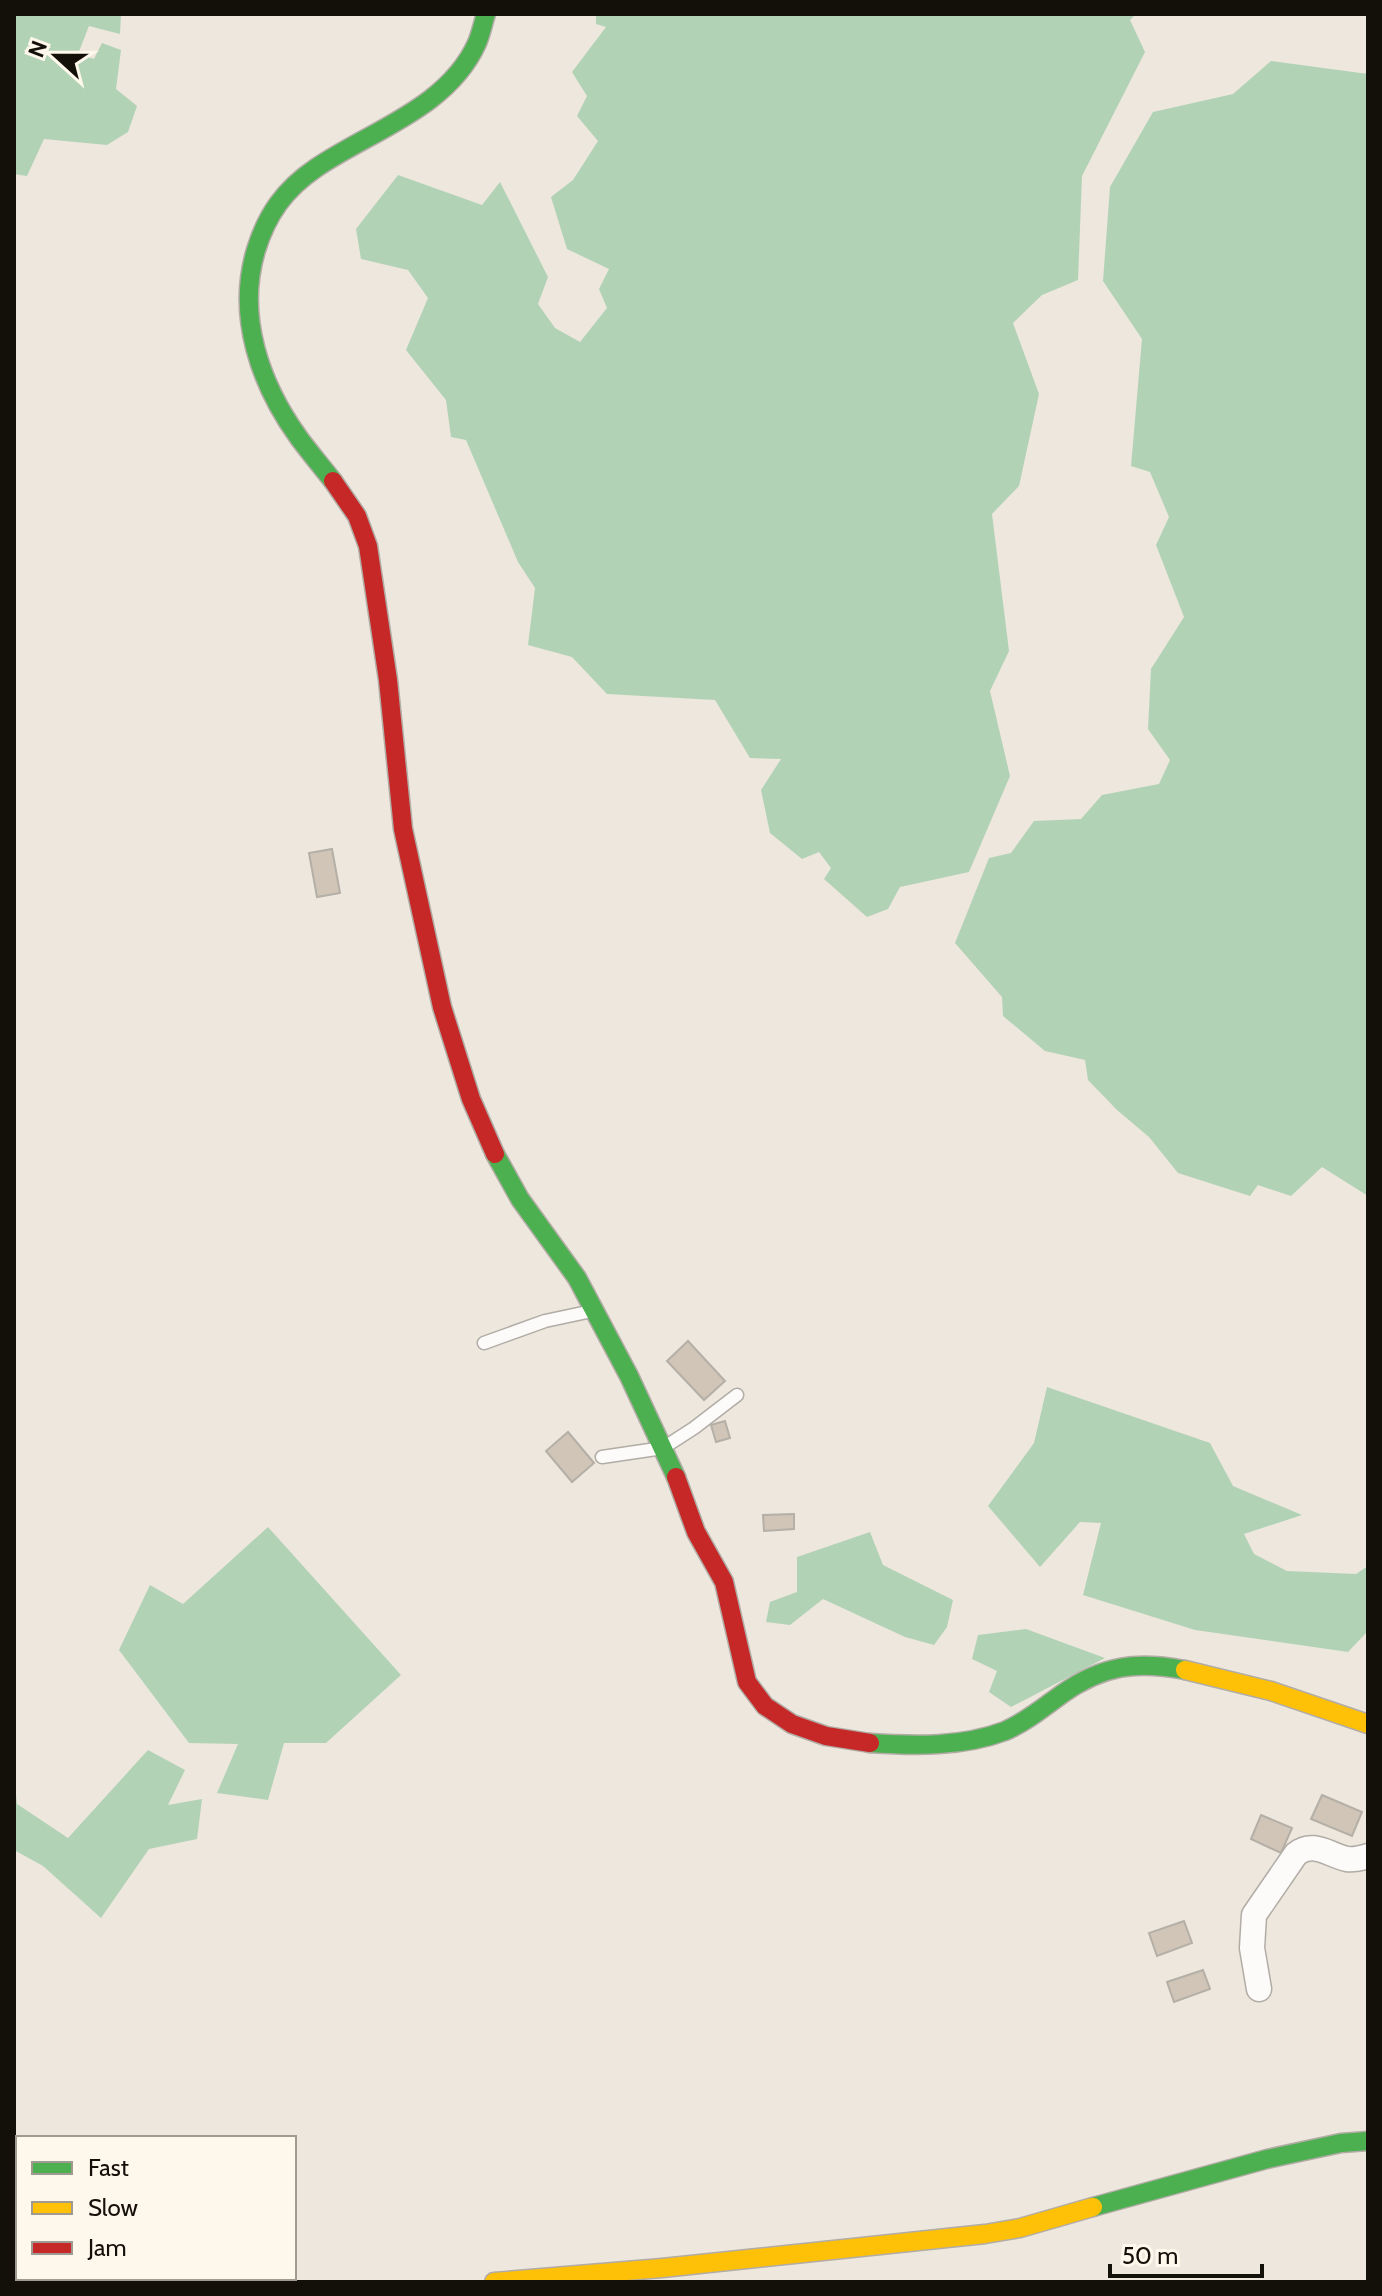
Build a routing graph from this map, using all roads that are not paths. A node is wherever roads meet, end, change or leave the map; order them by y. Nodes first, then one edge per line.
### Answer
1 (486, 14) edge
2 (595, 1310) junction
3 (484, 1343) dead end
4 (737, 1395) dead end
5 (663, 1448) junction
6 (602, 1457) dead end
7 (1368, 1724) edge
8 (1368, 1856) edge
9 (1259, 1989) dead end
10 (1368, 2141) edge
11 (494, 2282) edge

1 - 2 street
2 - 3 lane
2 - 5 street
4 - 5 lane
5 - 6 lane
5 - 7 street
8 - 9 street
10 - 11 street

